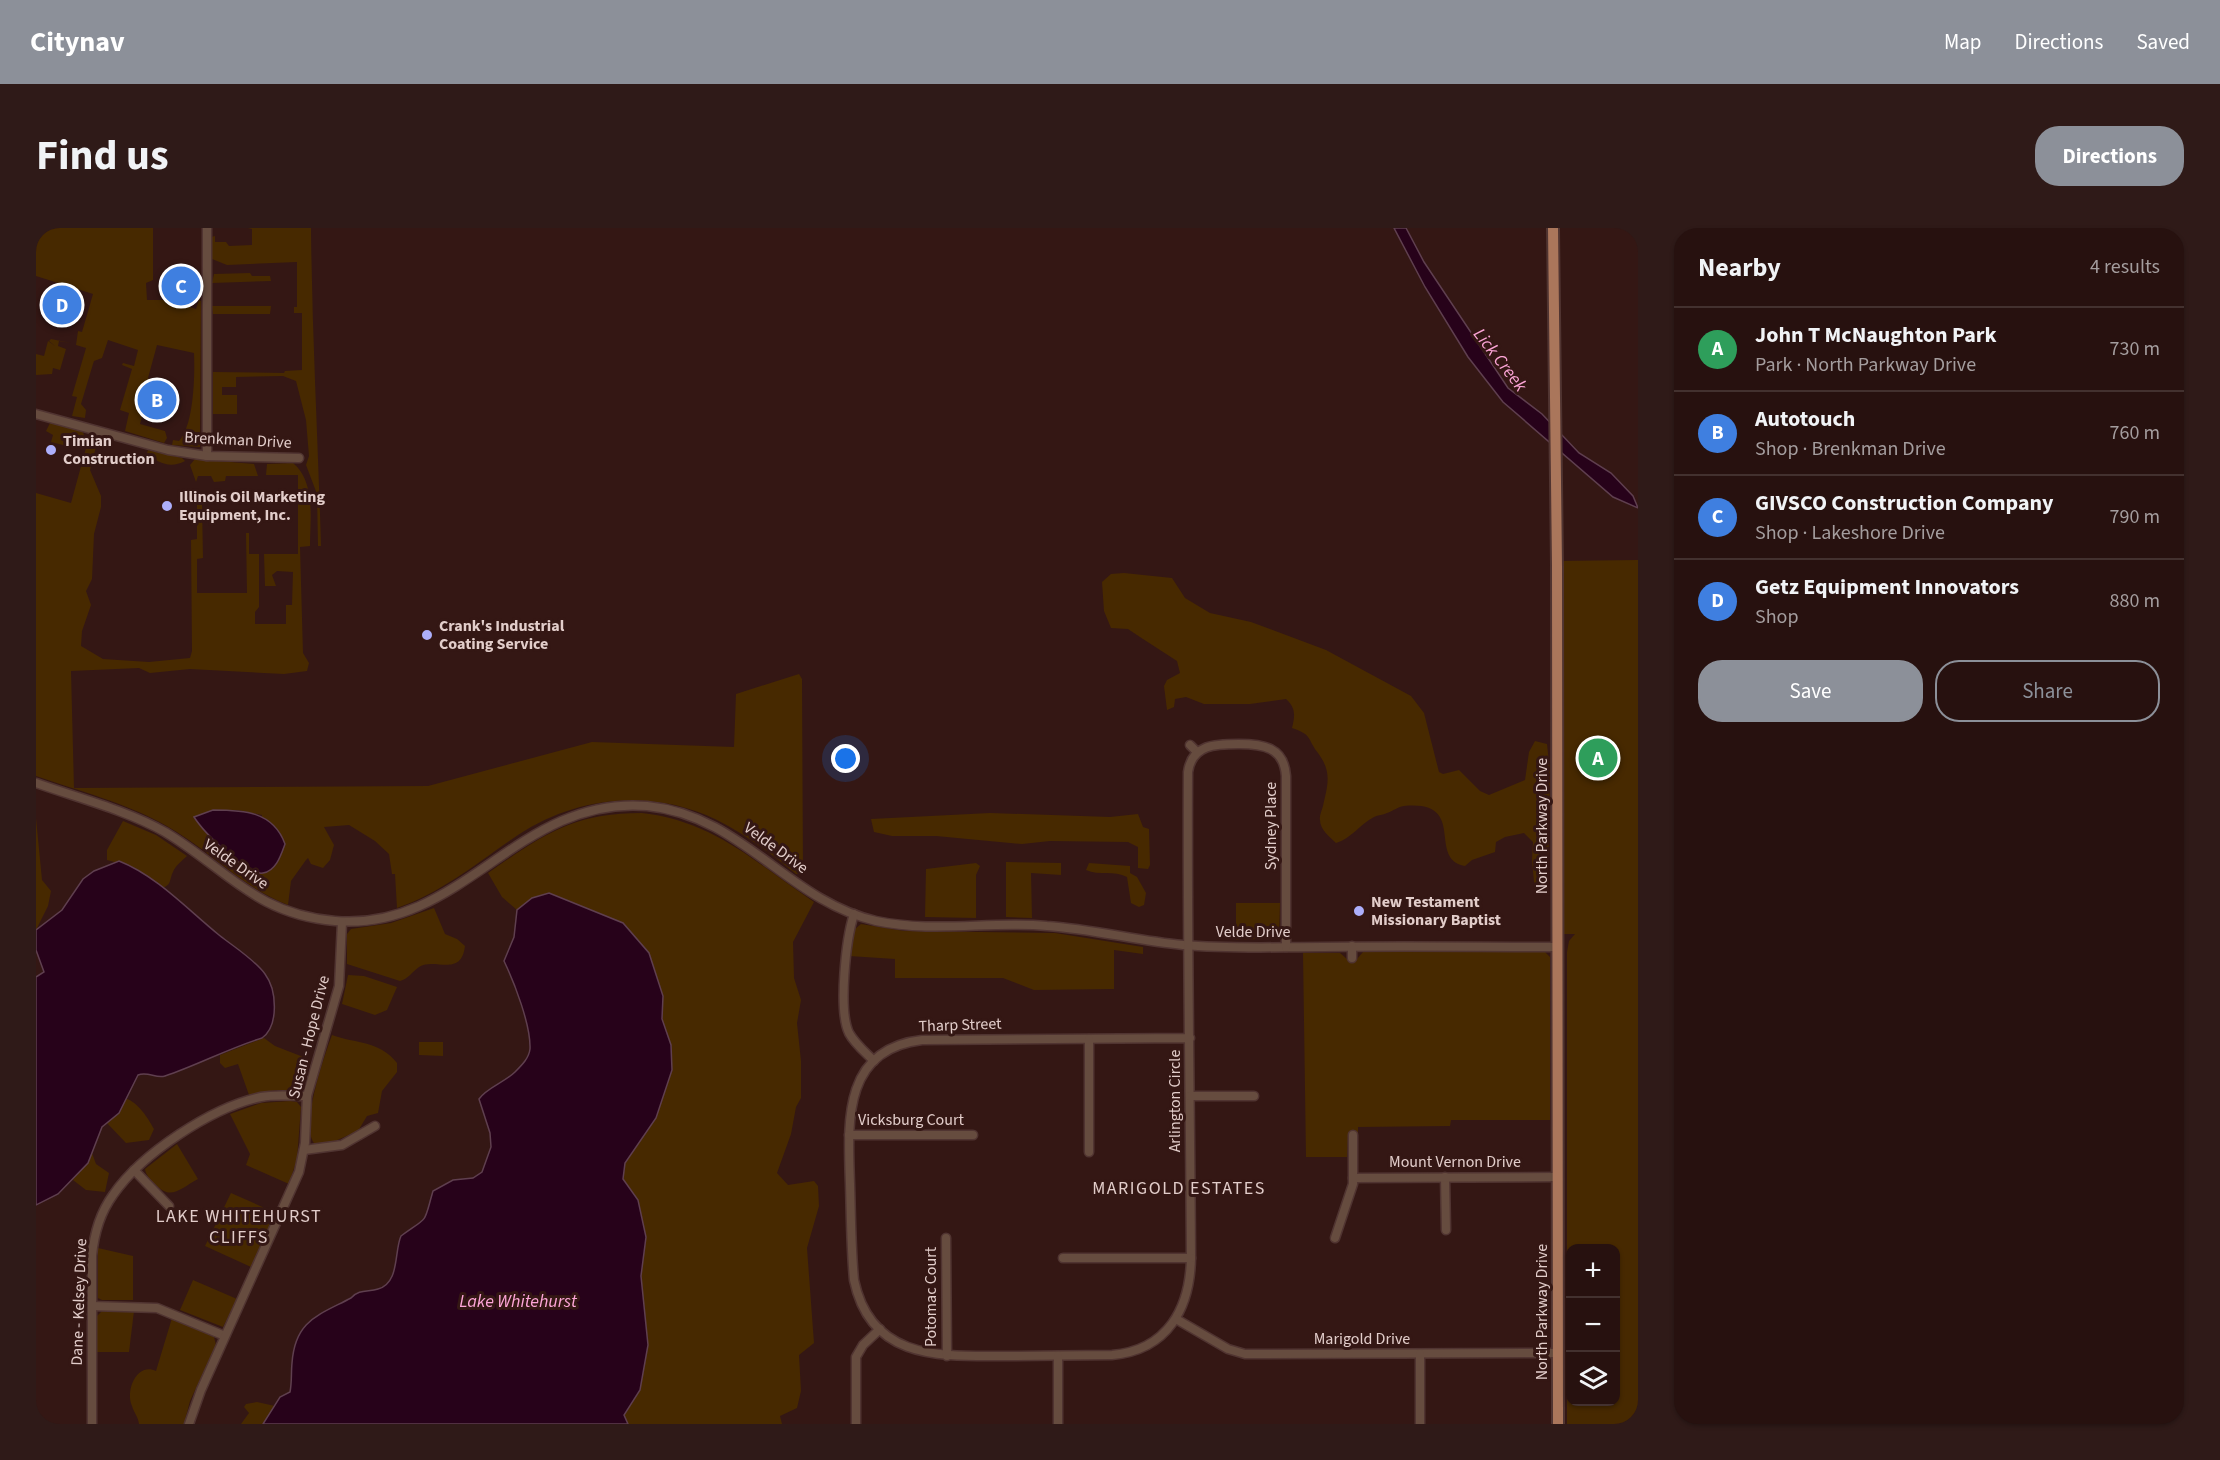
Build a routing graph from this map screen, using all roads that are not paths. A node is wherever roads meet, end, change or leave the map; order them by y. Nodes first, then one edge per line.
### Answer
1 (207, 228) edge
2 (1553, 228) edge
3 (36, 414) edge
4 (207, 456) junction
5 (299, 458) dead end
6 (1191, 745) dead end
7 (1197, 752) junction
8 (36, 783) edge
9 (854, 914) junction
10 (342, 922) junction
11 (1190, 946) junction
12 (1286, 946) junction
13 (1352, 946) junction
14 (1557, 947) junction
15 (1352, 958) dead end
16 (1190, 1038) junction
17 (1089, 1039) junction
18 (874, 1061) junction
19 (1254, 1095) dead end
20 (308, 1096) junction
21 (1190, 1096) junction
22 (375, 1126) dead end
23 (1353, 1134) dead end
24 (849, 1135) junction
25 (973, 1135) dead end
26 (304, 1150) junction
27 (1089, 1152) dead end
28 (134, 1170) junction
29 (1557, 1177) junction
30 (1353, 1178) junction
31 (1445, 1178) junction
32 (169, 1206) dead end
33 (1446, 1230) dead end
34 (946, 1238) dead end
35 (1335, 1238) dead end
36 (1063, 1258) dead end
37 (1191, 1258) junction
38 (92, 1306) junction
39 (1176, 1319) junction
40 (880, 1329) junction
41 (225, 1336) junction
42 (1557, 1353) junction
43 (1420, 1354) junction
44 (946, 1356) junction
45 (1058, 1356) junction
46 (92, 1424) edge
47 (189, 1424) edge
48 (856, 1424) edge
49 (1059, 1424) edge
50 (1420, 1424) edge
51 (1558, 1424) edge

1 - 4 street
2 - 14 main road, North Parkway Drive
3 - 4 street, Brenkman Drive
4 - 5 street, Brenkman Drive
6 - 7 street
7 - 11 street, Arlington Circle
7 - 12 street, Sydney Place
8 - 10 street, Velde Drive
9 - 10 street, Velde Drive
9 - 11 street, Velde Drive
9 - 18 street
10 - 20 street, Susan - Hope Drive
11 - 12 street, Velde Drive
11 - 16 street, Arlington Circle
12 - 13 street, Velde Drive
13 - 14 street, Velde Drive
13 - 15 street
14 - 29 main road, North Parkway Drive
16 - 17 street, Tharp Street
16 - 21 street, Arlington Circle
17 - 18 street, Tharp Street
17 - 27 street
18 - 24 street, Tharp Street
19 - 21 street
20 - 26 street, Susan - Hope Drive
20 - 28 street, Dane - Kelsey Drive
21 - 37 street, Arlington Circle
22 - 26 street
23 - 30 street
24 - 25 street, Vicksburg Court
24 - 40 street, Tharp Street
26 - 41 street, Susan - Hope Drive
28 - 32 street
28 - 38 street, Dane - Kelsey Drive
29 - 31 street, Mount Vernon Drive
29 - 42 main road, North Parkway Drive
30 - 31 street, Mount Vernon Drive
30 - 35 street
31 - 33 street
34 - 44 street, Potomac Court
36 - 37 street
37 - 39 street, Arlington Circle
38 - 41 street
38 - 46 street, Dane - Kelsey Drive
39 - 43 street, Marigold Drive
39 - 45 street, Arlington Circle
40 - 44 street, Arlington Circle
40 - 48 street
41 - 47 street, Susan - Hope Drive
42 - 43 street, Marigold Drive
42 - 51 main road, North Parkway Drive
43 - 50 street
44 - 45 street, Arlington Circle
45 - 49 street

